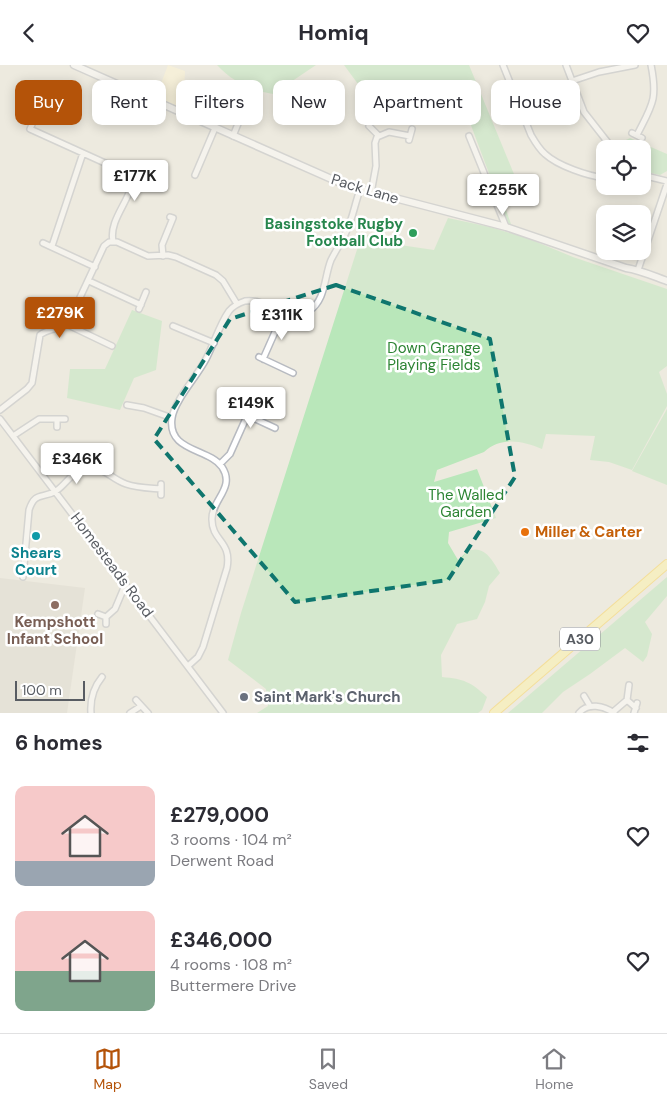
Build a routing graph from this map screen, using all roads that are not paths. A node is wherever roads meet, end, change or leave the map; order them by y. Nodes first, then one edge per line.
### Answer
1 (74, 65) edge
2 (503, 65) edge
3 (566, 65) edge
4 (635, 65) edge
5 (651, 65) edge
6 (572, 80) edge
7 (575, 80) edge
8 (580, 102) edge
9 (32, 125) edge
10 (238, 125) edge
11 (369, 127) dead end
12 (215, 128) junction
13 (412, 129) dead end
14 (233, 136) junction
15 (379, 136) junction
16 (469, 136) dead end
17 (637, 136) dead end
18 (606, 140) edge
19 (83, 153) junction
20 (194, 175) dead end
21 (596, 176) edge
22 (651, 178) edge
23 (667, 182) edge
24 (360, 190) junction
25 (371, 193) junction
26 (664, 200) edge
27 (170, 217) dead end
28 (506, 227) junction
29 (112, 241) junction
30 (43, 243) dead end
31 (52, 246) junction
32 (163, 256) junction
33 (95, 267) junction
34 (638, 270) junction
35 (89, 281) junction
36 (667, 281) edge
37 (146, 292) dead end
38 (237, 304) junction
39 (283, 314) junction
40 (66, 324) junction
41 (173, 325) dead end
42 (214, 343) junction
43 (112, 346) dead end
44 (293, 373) dead end
45 (130, 408) dead end
46 (0, 410) edge
47 (236, 411) dead end
48 (247, 416) junction
49 (172, 418) junction
50 (0, 419) edge
51 (57, 419) junction
52 (65, 419) dead end
53 (57, 427) dead end
54 (271, 428) dead end
55 (14, 436) junction
56 (220, 464) junction
57 (161, 489) dead end
58 (56, 491) junction
59 (667, 564) edge
60 (24, 577) dead end
61 (126, 585) junction
62 (98, 614) dead end
63 (106, 617) junction
64 (106, 624) dead end
65 (188, 667) junction
66 (92, 677) dead end
67 (102, 677) dead end
68 (98, 683) junction
69 (629, 685) dead end
70 (623, 688) dead end
71 (629, 691) junction
72 (584, 696) dead end
73 (136, 700) dead end
74 (627, 700) junction
75 (142, 706) junction
76 (590, 706) junction
77 (636, 708) edge
78 (614, 712) edge
79 (92, 713) edge
80 (130, 713) edge
81 (148, 713) edge
82 (222, 713) edge
83 (494, 713) edge
84 (579, 713) edge

1 - 12 street, Pack Lane
2 - 21 street
3 - 6 street
4 - 7 street
5 - 17 street
8 - 18 street
9 - 19 street
10 - 14 street
11 - 15 street
12 - 14 street, Pack Lane
12 - 20 street
13 - 15 street
14 - 24 street, Pack Lane
15 - 25 street
16 - 28 street
19 - 29 street
19 - 31 street
22 - 23 street
23 - 26 street
24 - 25 street, Pack Lane
24 - 39 street
25 - 28 street, Pack Lane
26 - 34 street
27 - 32 street
28 - 34 street, Pack Lane
29 - 32 street
29 - 33 street
30 - 31 street
31 - 33 street
32 - 38 street
33 - 35 street
34 - 36 street, Pack Lane
35 - 37 street
35 - 40 street
38 - 39 street
38 - 42 street
39 - 44 street
40 - 43 street
40 - 46 street
41 - 42 street
42 - 49 street
45 - 49 street
47 - 48 street
48 - 54 street
48 - 56 street
49 - 56 street
50 - 55 street, Homesteads Road
51 - 52 street
51 - 53 street
51 - 55 street
55 - 58 street, Homesteads Road
56 - 65 street
57 - 58 street
58 - 60 street
58 - 61 street, Homesteads Road
59 - 83 main road, A30
61 - 63 street
61 - 65 street, Homesteads Road
62 - 63 street
63 - 64 street
65 - 82 street, Homesteads Road
66 - 68 street
67 - 68 street
68 - 79 street
69 - 71 street
70 - 71 street
71 - 74 street
72 - 76 street
73 - 75 street
74 - 77 street
74 - 78 street
75 - 80 street
75 - 81 street
76 - 78 street
76 - 84 street

